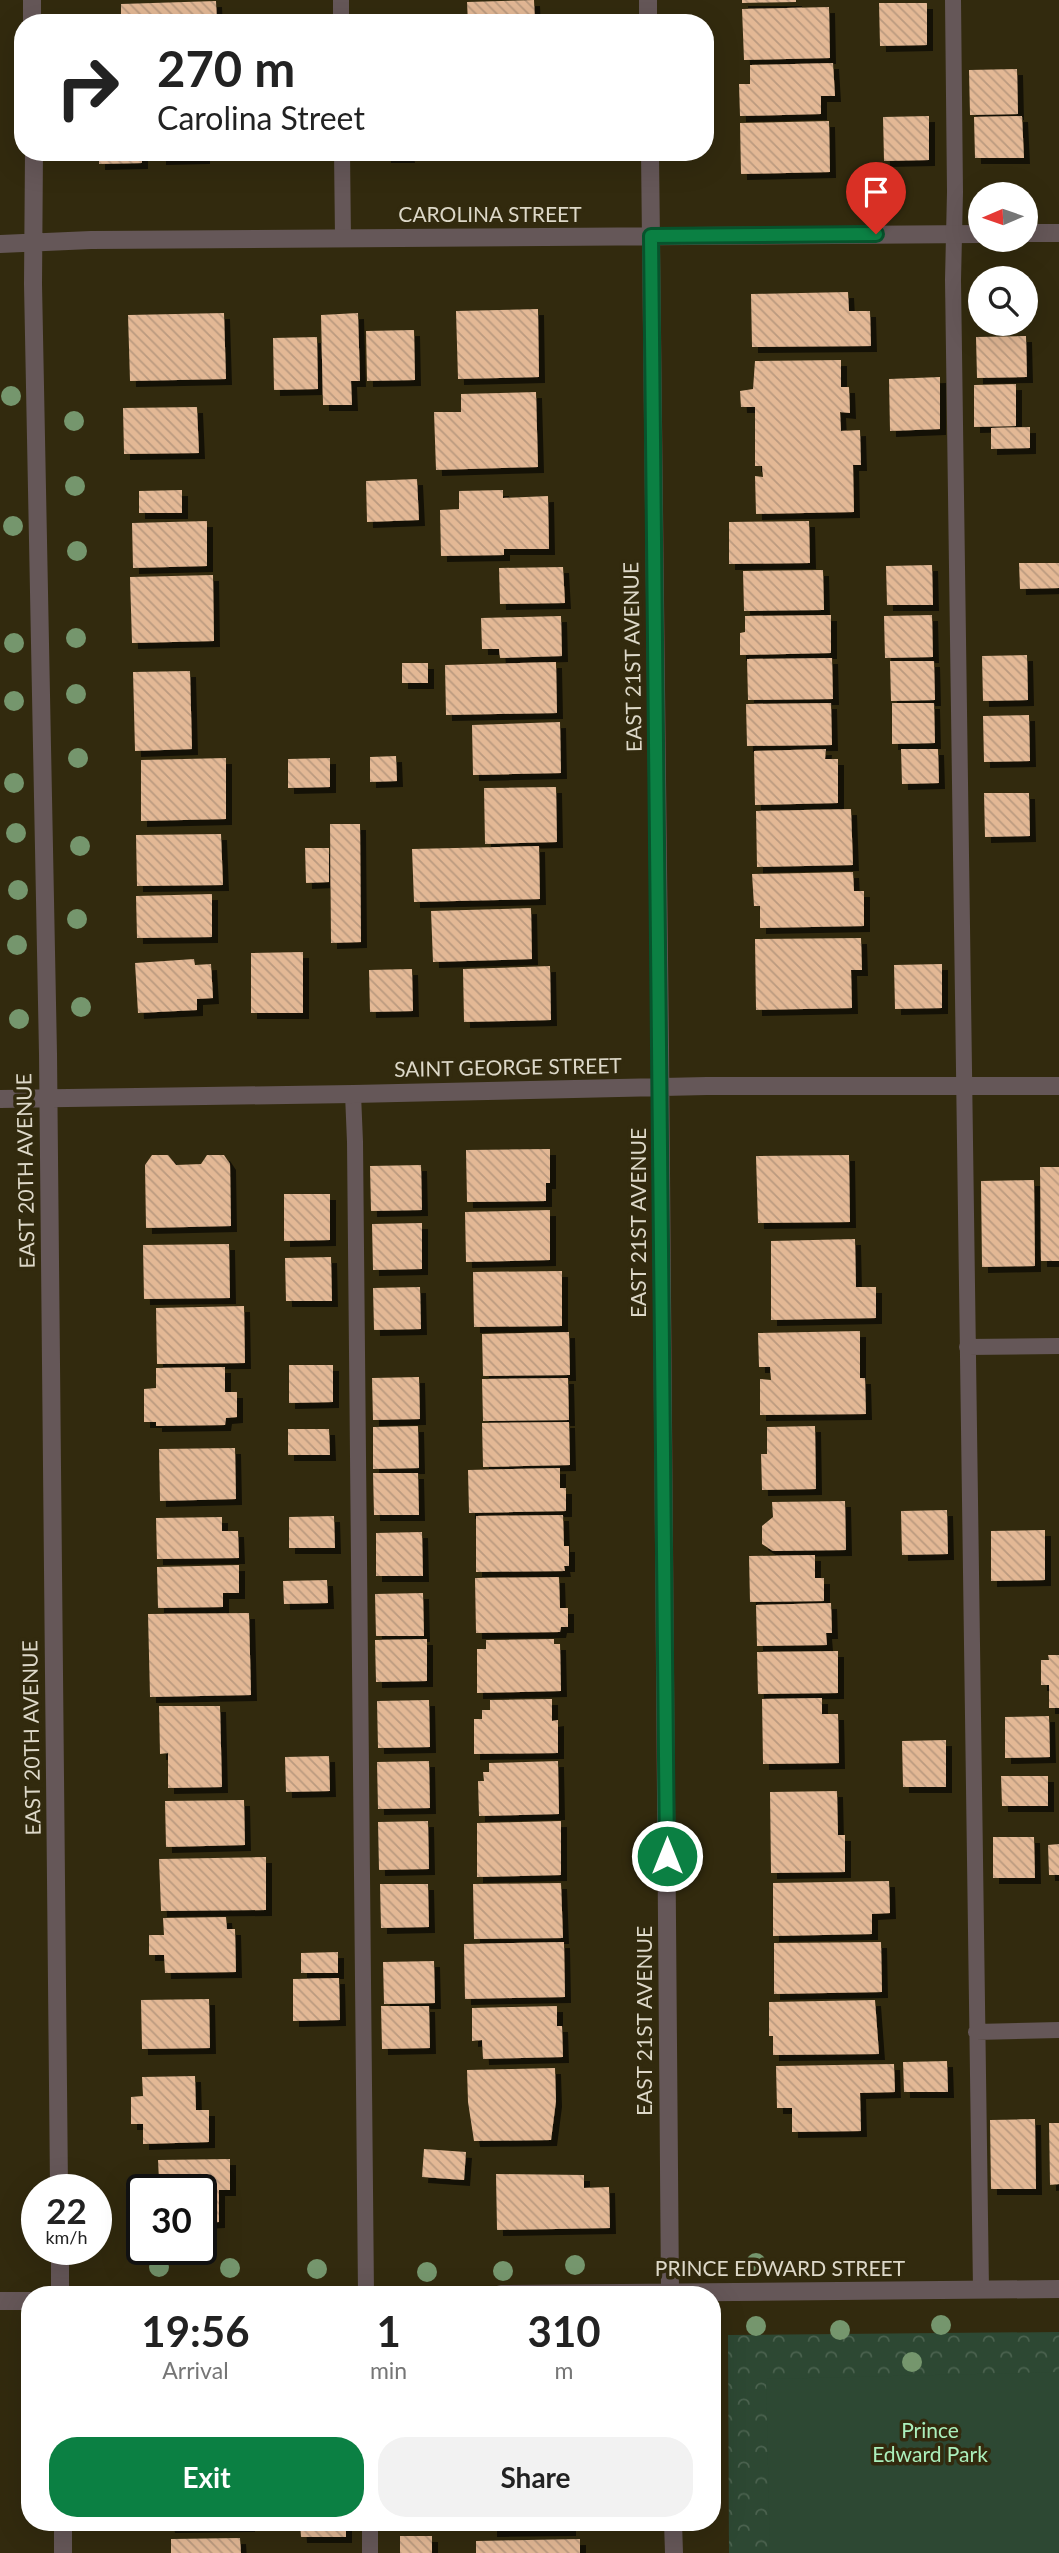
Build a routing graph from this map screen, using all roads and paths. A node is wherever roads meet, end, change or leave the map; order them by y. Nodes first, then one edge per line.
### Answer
1 (953, 0) edge
2 (34, 161) edge
3 (342, 161) edge
4 (650, 161) edge
5 (1038, 233) edge
6 (1059, 233) edge
7 (954, 234) junction
8 (968, 234) edge
9 (651, 236) junction
10 (342, 238) junction
11 (34, 242) junction
12 (0, 244) edge
13 (1059, 1086) edge
14 (661, 1087) junction
15 (964, 1087) junction
16 (353, 1094) junction
17 (48, 1098) junction
18 (0, 1099) edge
19 (1059, 1346) edge
20 (967, 1347) junction
21 (1059, 2031) edge
22 (976, 2032) junction
23 (59, 2174) edge
24 (60, 2265) edge
25 (60, 2286) edge
26 (366, 2286) edge
27 (670, 2286) edge
28 (1059, 2289) edge
29 (981, 2290) junction
30 (721, 2293) edge
31 (0, 2301) edge
32 (21, 2301) edge
33 (63, 2531) edge
34 (370, 2531) edge
35 (673, 2531) edge
36 (63, 2553) edge
37 (370, 2553) edge
38 (674, 2553) edge

1 - 7 lane
2 - 11 street, EAST 20TH AVENUE
3 - 10 lane
4 - 9 street, EAST 21ST AVENUE
5 - 6 street
7 - 8 street, CAROLINA STREET
7 - 9 street, CAROLINA STREET
7 - 15 lane
9 - 10 street, CAROLINA STREET
9 - 14 street, EAST 21ST AVENUE
10 - 11 street, CAROLINA STREET
11 - 12 street, CAROLINA STREET
11 - 17 street, EAST 20TH AVENUE
13 - 15 street, SAINT GEORGE STREET
14 - 15 street, SAINT GEORGE STREET
14 - 16 street, SAINT GEORGE STREET
14 - 27 street, EAST 21ST AVENUE
15 - 20 lane
16 - 17 street, SAINT GEORGE STREET
16 - 26 lane
17 - 18 street, SAINT GEORGE STREET
17 - 23 street, EAST 20TH AVENUE
19 - 20 lane
20 - 22 lane
21 - 22 lane
22 - 29 lane
24 - 25 street
28 - 29 street, PRINCE EDWARD STREET
29 - 30 street, PRINCE EDWARD STREET
31 - 32 street
33 - 36 street
34 - 37 lane
35 - 38 street

